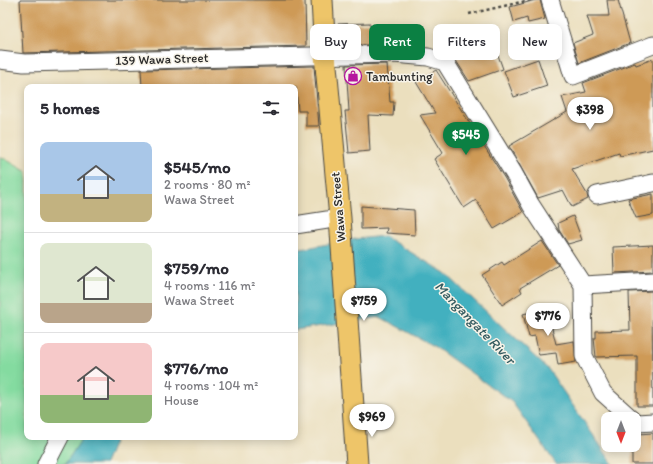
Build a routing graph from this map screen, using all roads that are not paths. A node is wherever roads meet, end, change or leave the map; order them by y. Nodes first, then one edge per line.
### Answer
1 (322, 0) edge
2 (550, 0) edge
3 (323, 24) edge
4 (653, 45) edge
5 (361, 54) edge
6 (310, 55) edge
7 (0, 60) edge
8 (325, 60) edge
9 (653, 183) edge
10 (597, 195) dead end
11 (298, 225) edge
12 (341, 225) junction
13 (653, 281) edge
14 (583, 285) junction
15 (624, 412) edge
16 (653, 422) edge
17 (641, 423) edge
18 (58, 440) edge
19 (46, 464) edge
20 (357, 464) edge

1 - 3 main road, Wawa Street
2 - 4 street
5 - 14 street, 139 Wawa Street
6 - 7 street, 139 Wawa Street
8 - 12 main road, Wawa Street
9 - 10 street
11 - 12 street
12 - 20 main road, Wawa Street
13 - 14 street
14 - 15 street
16 - 17 street
18 - 19 street

